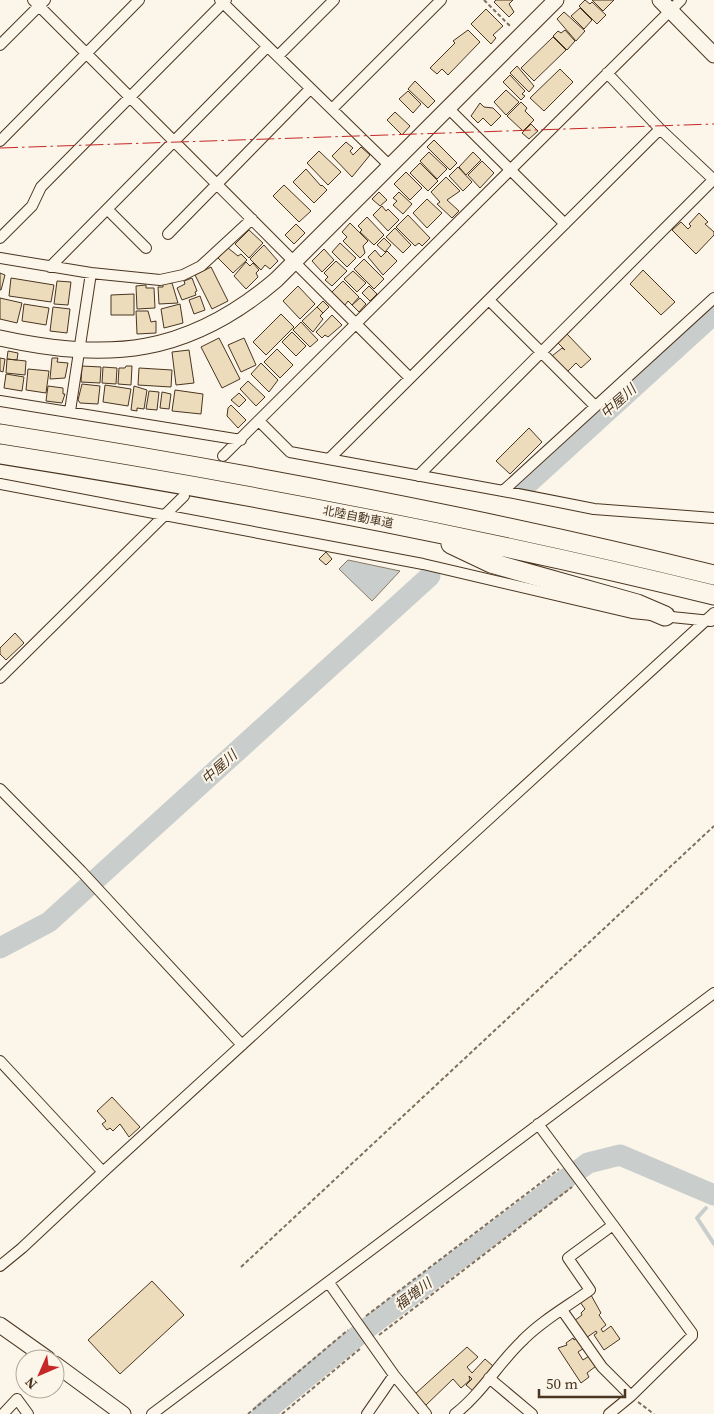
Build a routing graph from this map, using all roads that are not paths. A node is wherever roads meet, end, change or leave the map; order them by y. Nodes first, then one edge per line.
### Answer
1 (139, 0) edge
2 (334, 0) edge
3 (441, 0) edge
4 (556, 0) edge
5 (223, 1) edge
6 (39, 2) edge
7 (670, 4) edge
8 (0, 45) edge
9 (267, 46) junction
10 (86, 53) junction
11 (714, 55) edge
12 (278, 56) junction
13 (607, 73) junction
14 (310, 88) junction
15 (130, 97) junction
16 (448, 108) junction
17 (332, 109) junction
18 (660, 129) junction
19 (0, 141) edge
20 (174, 141) junction
21 (390, 166) junction
22 (511, 170) junction
23 (714, 179) edge
24 (216, 184) junction
25 (108, 210) junction
26 (252, 219) junction
27 (564, 224) junction
28 (168, 234) dead end
29 (0, 238) edge
30 (146, 248) dead end
31 (0, 258) edge
32 (295, 262) junction
33 (50, 267) junction
34 (91, 273) junction
35 (714, 298) edge
36 (489, 300) junction
37 (357, 325) junction
38 (0, 338) edge
39 (79, 350) junction
40 (541, 352) junction
41 (410, 378) junction
42 (0, 401) edge
43 (595, 406) junction
44 (70, 411) junction
45 (260, 422) junction
46 (0, 434) edge
47 (241, 440) junction
48 (0, 454) edge
49 (222, 456) dead end
50 (330, 458) junction
51 (418, 476) junction
52 (0, 484) edge
53 (503, 491) junction
54 (184, 496) dead end
55 (165, 516) junction
56 (714, 518) edge
57 (418, 529) junction
58 (714, 574) edge
59 (660, 582) junction
60 (714, 595) edge
61 (714, 600) edge
62 (665, 616) junction
63 (711, 618) edge
64 (0, 678) edge
65 (0, 789) edge
66 (714, 993) edge
67 (242, 1045) junction
68 (0, 1061) edge
69 (538, 1124) junction
70 (103, 1172) junction
71 (613, 1225) junction
72 (0, 1266) edge
73 (329, 1283) junction
74 (562, 1310) junction
75 (0, 1325) edge
76 (34, 1349) edge
77 (65, 1371) edge
78 (394, 1375) junction
79 (489, 1378) junction
80 (631, 1396) junction
81 (3, 1414) edge
82 (28, 1414) edge
83 (123, 1414) edge
84 (152, 1414) edge
85 (367, 1414) edge
86 (426, 1414) edge
87 (455, 1414) edge
88 (532, 1414) edge
89 (609, 1414) edge

1 - 10 street
2 - 12 street
3 - 17 street
4 - 16 street
5 - 9 street
5 - 15 street
6 - 8 street
6 - 10 street
7 - 11 street
7 - 13 street
9 - 12 street
9 - 20 street
10 - 15 street
10 - 19 street
12 - 14 street
13 - 18 street
13 - 22 street
14 - 17 street
14 - 24 street
15 - 20 street
15 - 29 street
16 - 21 street
16 - 22 street
17 - 21 street
18 - 23 street
18 - 27 street
20 - 24 street
20 - 25 street
21 - 32 street
22 - 27 street
22 - 37 street
23 - 40 street
24 - 26 street
24 - 28 street
25 - 30 street
25 - 33 street
26 - 32 street
26 - 34 street
27 - 36 street
31 - 33 street
32 - 37 street
32 - 39 street
33 - 34 street
34 - 39 street
35 - 43 street
36 - 40 street
36 - 41 street
37 - 41 street
37 - 45 street
38 - 39 street
39 - 44 street
40 - 43 street
40 - 51 street
41 - 50 street
42 - 44 street
43 - 53 street
44 - 47 street
45 - 47 street
45 - 50 street
46 - 58 highway, 北陸自動車道
47 - 49 street
48 - 57 highway, 北陸自動車道
50 - 51 street
51 - 53 street
52 - 55 street
53 - 56 street
54 - 55 street
55 - 62 street
55 - 64 street
57 - 59 highway, 北陸自動車道
57 - 62 highway
59 - 60 highway, 北陸自動車道
59 - 61 highway
62 - 63 street
63 - 67 street
65 - 67 street
66 - 69 street
67 - 70 street
68 - 70 street
69 - 71 street
69 - 73 street
70 - 72 street
71 - 74 street
71 - 80 street
73 - 78 street
73 - 84 street
74 - 79 street
74 - 80 street
75 - 76 street
77 - 83 street
78 - 85 street
78 - 86 street
79 - 87 street
79 - 88 street
80 - 89 street
81 - 82 street

